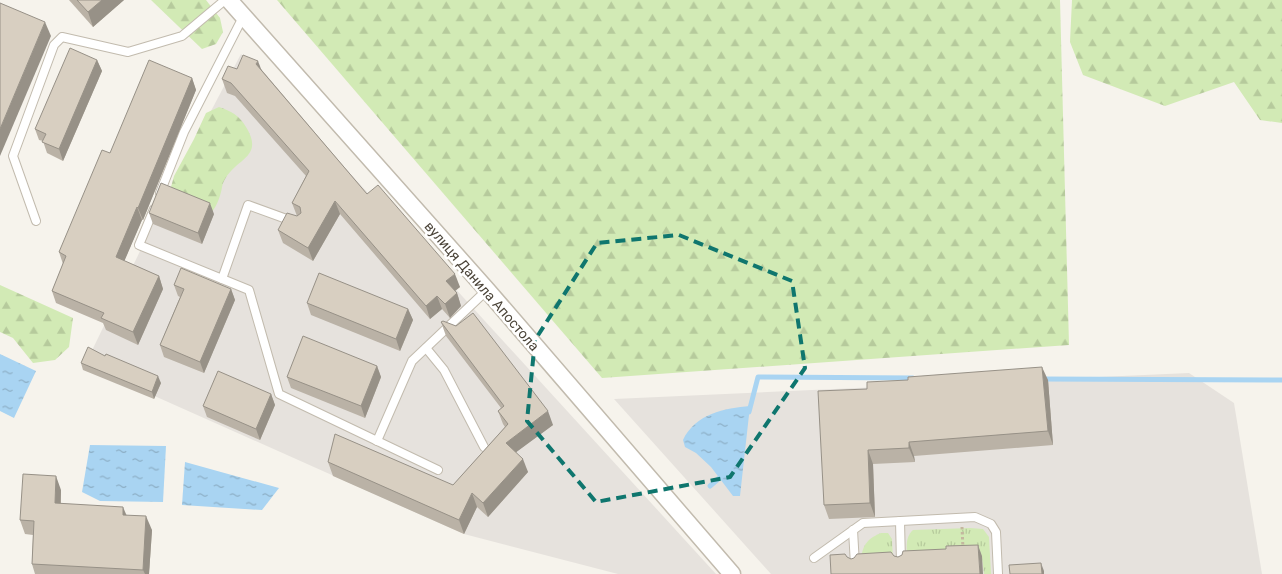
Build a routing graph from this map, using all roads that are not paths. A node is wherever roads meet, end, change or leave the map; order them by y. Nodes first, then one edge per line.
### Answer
1 (227, 0) edge
2 (243, 17) junction
3 (36, 221) dead end
4 (301, 224) edge
5 (222, 279) junction
6 (487, 290) junction
7 (426, 348) junction
8 (377, 441) junction
9 (484, 447) edge
10 (438, 470) dead end
11 (900, 521) junction
12 (853, 530) junction
13 (814, 558) dead end
14 (901, 563) edge
15 (855, 565) edge
16 (732, 574) edge
17 (998, 574) edge

1 - 2 street, вулиця Данила Апостола
1 - 3 lane
2 - 5 lane
2 - 6 street, вулиця Данила Апостола
4 - 5 lane
5 - 8 lane
6 - 7 lane
6 - 16 street, вулиця Данила Апостола
7 - 8 lane
7 - 9 lane
8 - 10 lane
11 - 12 lane
11 - 14 lane
11 - 17 lane
12 - 13 lane
12 - 15 lane

